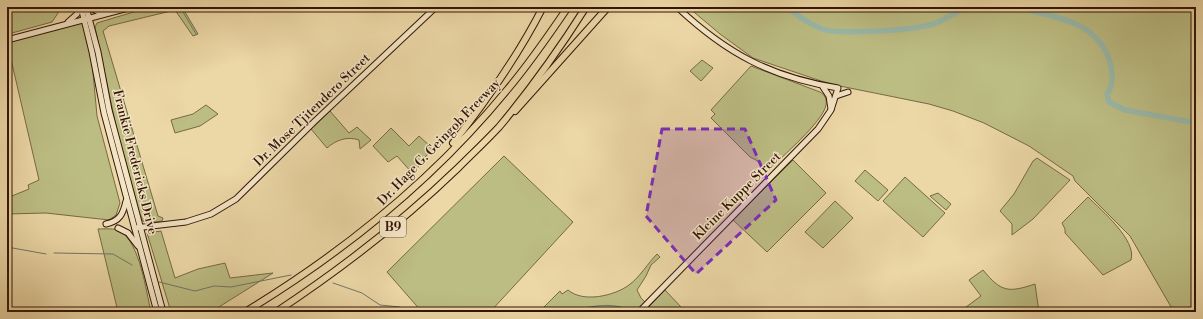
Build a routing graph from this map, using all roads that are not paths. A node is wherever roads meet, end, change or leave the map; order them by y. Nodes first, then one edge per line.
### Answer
1 (80, 7) edge
2 (86, 7) edge
3 (89, 7) edge
4 (125, 7) edge
5 (132, 7) edge
6 (436, 7) edge
7 (543, 7) edge
8 (568, 7) edge
9 (586, 7) edge
10 (608, 7) edge
11 (673, 7) edge
12 (677, 7) edge
13 (101, 13) junction
14 (87, 18) junction
15 (68, 22) junction
16 (36, 32) junction
17 (7, 40) edge
18 (823, 88) junction
19 (838, 92) junction
20 (848, 92) dead end
21 (831, 110) junction
22 (498, 127) junction
23 (436, 165) junction
24 (126, 198) junction
25 (106, 224) dead end
26 (137, 227) junction
27 (118, 228) dead end
28 (140, 248) junction
29 (157, 312) edge
30 (163, 312) edge
31 (245, 312) edge
32 (276, 312) edge
33 (639, 312) edge

1 - 14 street
1 - 15 street
2 - 14 street
3 - 13 street
4 - 13 street
5 - 14 street
6 - 26 street, Dr. Mose Tjitendero Street
7 - 23 highway
8 - 23 highway, Dr. Hage G. Geingob Freeway / B9
9 - 22 highway, Dr. Hage G. Geingob Freeway / B9
10 - 22 highway
11 - 18 street
12 - 19 street
13 - 14 street
14 - 15 street
14 - 16 street
14 - 24 street, Frankie Fredericks Drive
14 - 26 street, Frankie Fredericks Drive
15 - 16 street
16 - 17 street
18 - 19 street
18 - 21 street
19 - 20 street
19 - 21 street, Kleine Kuppe Street
21 - 33 street, Kleine Kuppe Street
22 - 32 highway, Dr. Hage G. Geingob Freeway / B9
23 - 31 highway, Dr. Hage G. Geingob Freeway / B9
24 - 25 street
24 - 26 street, Frankie Fredericks Drive
26 - 28 street, Frankie Fredericks Drive
26 - 30 street, Frankie Fredericks Drive
27 - 28 street
28 - 29 street, Frankie Fredericks Drive

